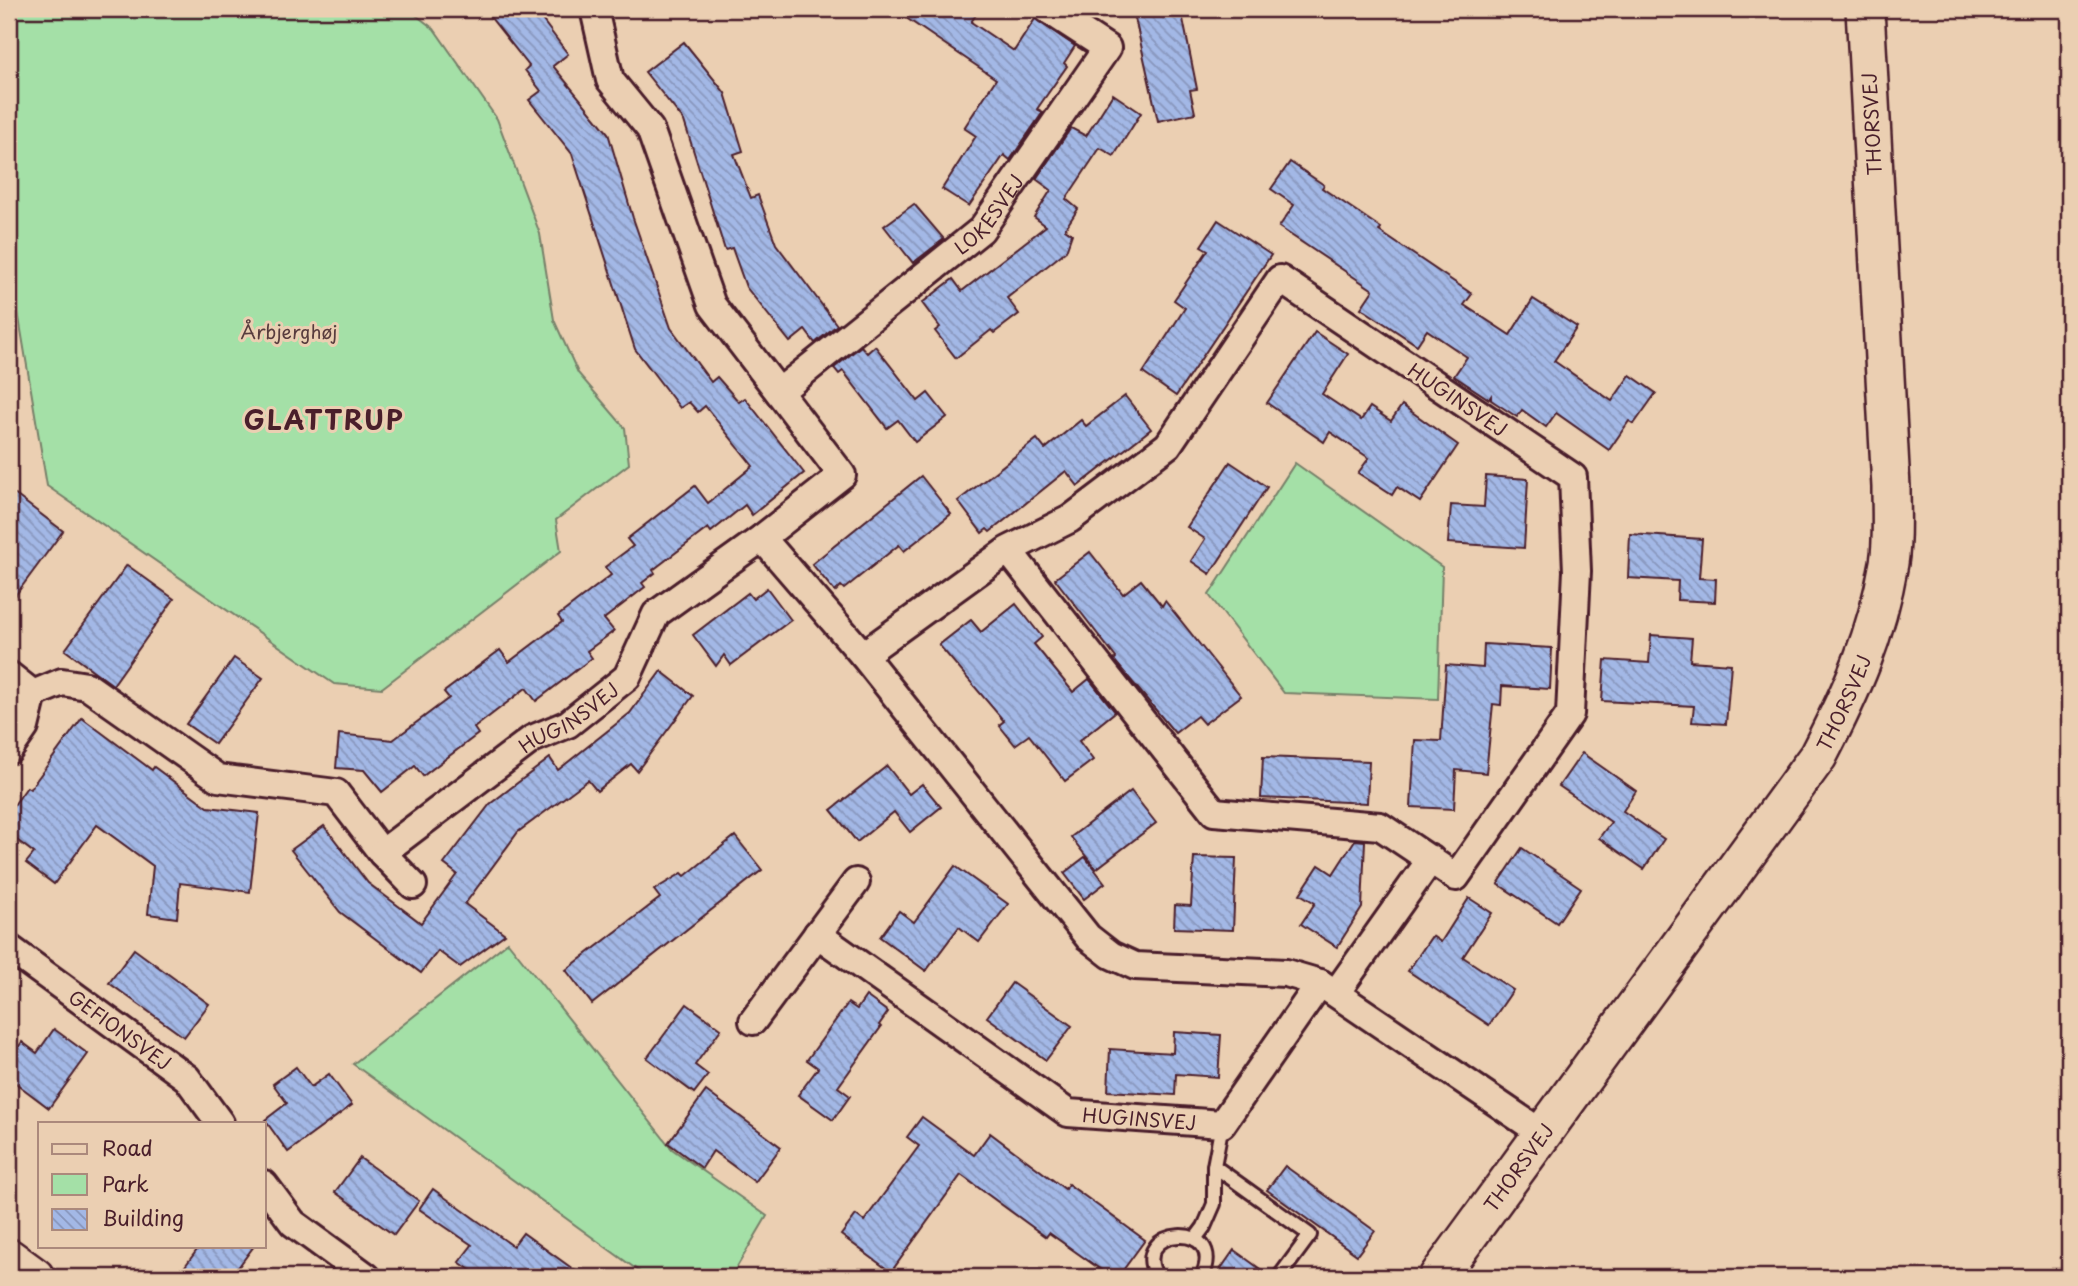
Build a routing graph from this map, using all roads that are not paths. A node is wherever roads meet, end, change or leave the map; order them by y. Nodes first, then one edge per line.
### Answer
1 (594, 9) edge
2 (1047, 9) edge
3 (1865, 9) edge
4 (779, 392) junction
5 (762, 538) junction
6 (1008, 550) junction
7 (863, 655) junction
8 (9, 675) edge
9 (33, 694) junction
10 (9, 750) edge
11 (382, 853) junction
12 (1430, 859) junction
13 (856, 881) dead end
14 (413, 885) dead end
15 (817, 933) junction
16 (9, 948) edge
17 (1328, 988) junction
18 (753, 1021) dead end
19 (219, 1122) edge
20 (1222, 1124) junction
21 (1543, 1135) junction
22 (1214, 1167) junction
23 (266, 1187) edge
24 (1195, 1239) junction
25 (9, 1258) edge
26 (35, 1277) edge
27 (367, 1277) edge
28 (1157, 1277) edge
29 (1202, 1277) edge
30 (1279, 1277) edge
31 (1438, 1277) edge

1 - 4 street
2 - 4 street, LOKESVEJ
3 - 21 street, THORSVEJ
4 - 5 street, HUGINSVEJ
5 - 7 street
5 - 11 street, HUGINSVEJ
6 - 7 street, HUGINSVEJ
6 - 12 street, HUGINSVEJ
6 - 12 street, HUGINSVEJ
7 - 17 street
8 - 9 street
9 - 10 street
9 - 11 street
11 - 14 street
12 - 17 street, HUGINSVEJ
13 - 15 street
15 - 18 street
15 - 20 street, HUGINSVEJ
16 - 19 street, GEFIONSVEJ
17 - 20 street, HUGINSVEJ
17 - 21 street
20 - 22 lane
21 - 31 street, THORSVEJ
22 - 24 lane
22 - 30 lane
23 - 27 street
24 - 28 lane
24 - 29 lane
25 - 26 street

